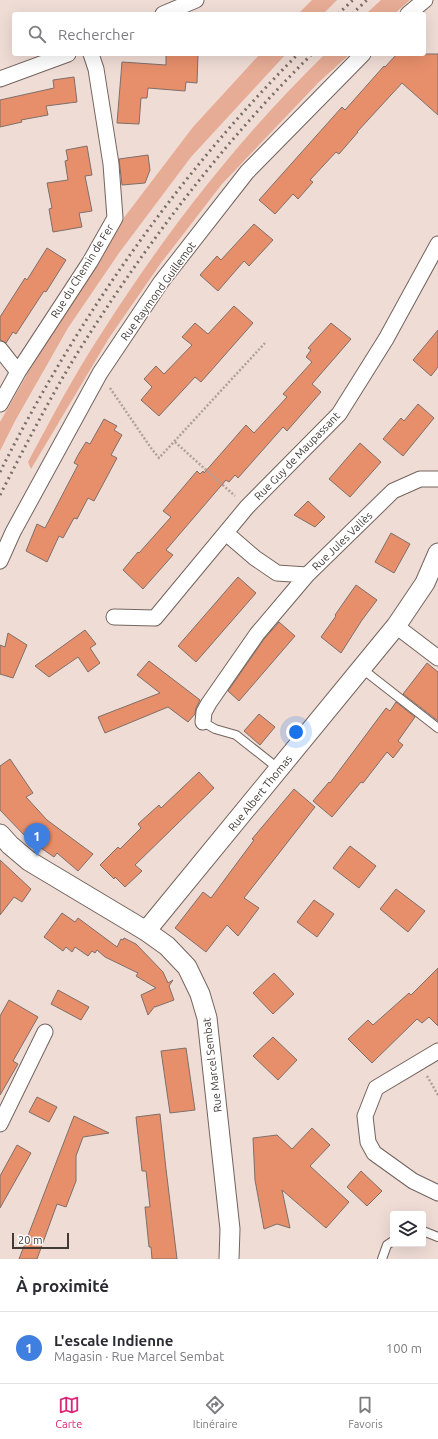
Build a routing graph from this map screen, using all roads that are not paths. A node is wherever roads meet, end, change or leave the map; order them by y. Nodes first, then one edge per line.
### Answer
1 (196, 0) edge
2 (425, 0) edge
3 (168, 12) edge
4 (410, 12) edge
5 (63, 56) edge
6 (92, 56) edge
7 (361, 56) edge
8 (0, 79) edge
9 (438, 244) edge
10 (0, 349) edge
11 (18, 372) junction
12 (0, 404) edge
13 (438, 479) edge
14 (226, 533) junction
15 (438, 553) edge
16 (0, 561) edge
17 (307, 575) junction
18 (114, 617) dead end
19 (396, 626) junction
20 (438, 658) edge
21 (361, 668) junction
22 (203, 722) joint
23 (438, 728) edge
24 (279, 769) junction
25 (0, 834) edge
26 (146, 932) junction
27 (45, 1032) dead end
28 (438, 1051) edge
29 (0, 1124) edge
30 (438, 1193) edge
31 (230, 1229) junction
32 (426, 1232) edge
33 (438, 1237) edge
34 (390, 1243) edge
35 (229, 1259) edge
36 (243, 1259) edge
37 (382, 1259) edge

1 - 3 street
2 - 4 street
5 - 8 street
6 - 11 street, Rue du Chemin de Fer
7 - 16 street, Rue Raymond Guillemot
9 - 14 street, Rue Guy de Maupassant
10 - 11 street
11 - 12 street, Rue du Chemin de Fer
13 - 17 street, Rue Jules Vallès
14 - 17 street, Rue Jules Vallès
14 - 18 street, Rue Guy de Maupassant
15 - 19 street, Rue Albert Thomas
17 - 22 street
19 - 20 street
19 - 21 street, Rue Albert Thomas
21 - 23 lane
21 - 24 street, Rue Albert Thomas
22 - 24 lane
24 - 26 street, Rue Albert Thomas
25 - 26 street, Rue Marcel Sembat
26 - 31 street, Rue Marcel Sembat
27 - 29 street
28 - 30 street
31 - 35 street, Rue Marcel Sembat
31 - 36 street, Rue Marcel Sembat
32 - 33 lane
34 - 37 lane

